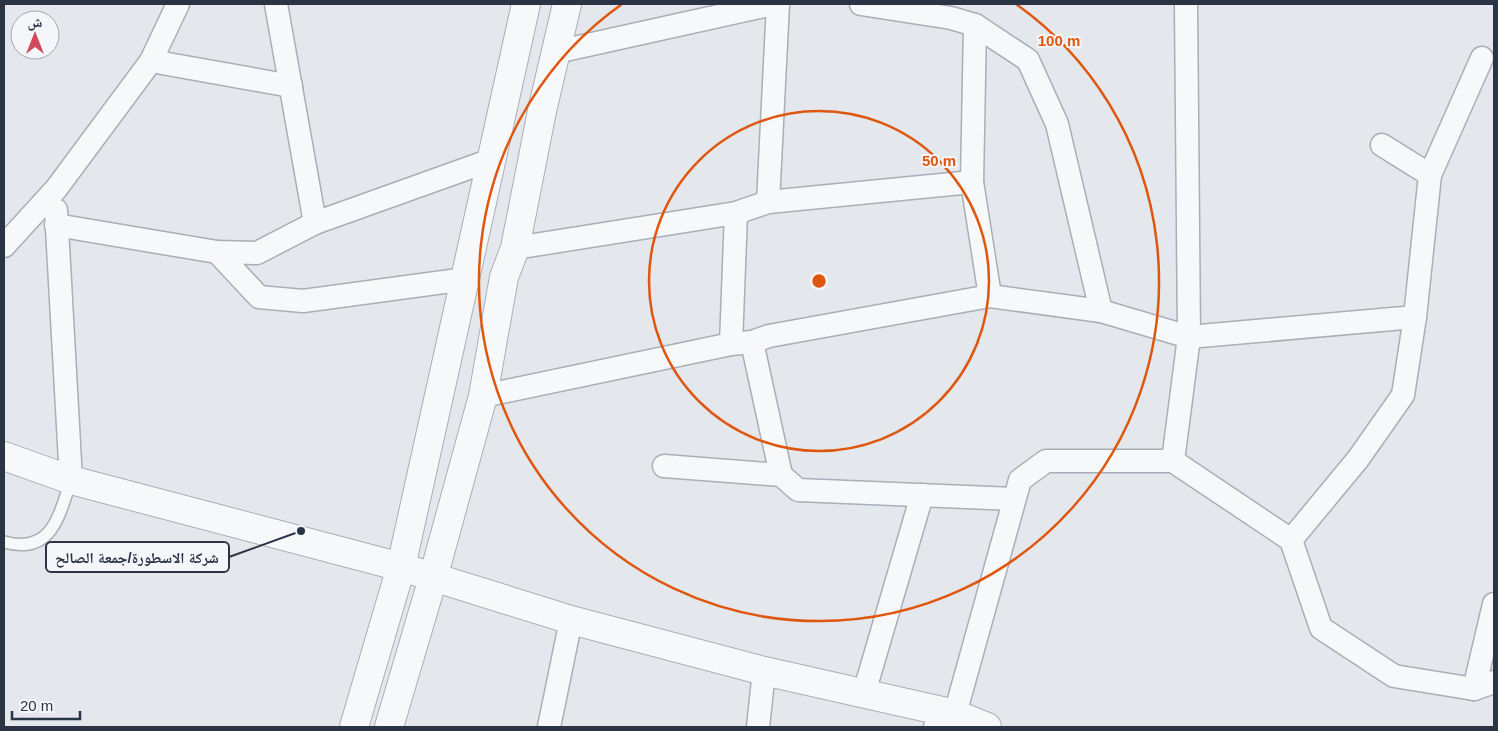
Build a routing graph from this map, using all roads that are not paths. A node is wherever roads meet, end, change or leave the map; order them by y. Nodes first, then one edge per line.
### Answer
1 (178, 4) edge
2 (276, 4) edge
3 (526, 4) edge
4 (567, 4) edge
5 (773, 4) edge
6 (778, 4) edge
7 (861, 4) edge
8 (1186, 4) edge
9 (975, 25) junction
10 (556, 52) junction
11 (1482, 58) dead end
12 (151, 61) junction
13 (291, 86) junction
14 (1382, 145) dead end
15 (491, 160) junction
16 (1430, 175) junction
17 (972, 182) junction
18 (56, 190) junction
19 (768, 202) junction
20 (736, 213) junction
21 (315, 223) junction
22 (56, 225) junction
23 (4, 246) edge
24 (515, 248) junction
25 (217, 252) junction
26 (466, 279) junction
27 (990, 296) junction
28 (1101, 311) junction
29 (1415, 317) junction
30 (1189, 337) junction
31 (742, 343) junction
32 (483, 396) junction
33 (4, 456) edge
34 (1173, 461) junction
35 (664, 466) dead end
36 (781, 475) junction
37 (71, 480) junction
38 (922, 495) junction
39 (1014, 499) junction
40 (1291, 540) junction
41 (4, 542) edge
42 (402, 566) junction
43 (434, 578) junction
44 (1494, 604) edge
45 (572, 620) junction
46 (764, 671) junction
47 (1484, 686) edge
48 (864, 693) junction
49 (945, 721) edge
50 (354, 727) edge
51 (389, 727) edge
52 (549, 727) edge
53 (758, 727) edge
54 (987, 727) edge

1 - 12 street
2 - 13 street
3 - 15 street
4 - 10 street
5 - 10 street
6 - 19 street
7 - 9 street
8 - 30 street
9 - 17 street
9 - 28 street
10 - 24 street
11 - 16 street
12 - 13 street
12 - 18 street
13 - 21 street
14 - 16 street
15 - 21 street
15 - 26 street
16 - 29 street
17 - 19 street
17 - 27 street
18 - 22 street
18 - 23 street
19 - 20 street
20 - 24 street
20 - 31 street
21 - 25 street
22 - 25 street
22 - 37 street
24 - 32 street
25 - 26 street
26 - 42 street
27 - 28 street
27 - 31 street
28 - 30 street
29 - 30 street
29 - 40 street
30 - 34 street
31 - 32 street
31 - 36 street
32 - 43 street
33 - 37 street
34 - 39 street
34 - 40 street
35 - 36 street
36 - 38 street
37 - 41 lane
37 - 42 street
38 - 39 street
38 - 48 street
39 - 49 street
40 - 47 street
42 - 43 street
42 - 50 street
43 - 45 street
43 - 51 street
44 - 47 street
45 - 46 street
45 - 52 street
46 - 48 street
46 - 53 street
48 - 49 street
49 - 54 street

